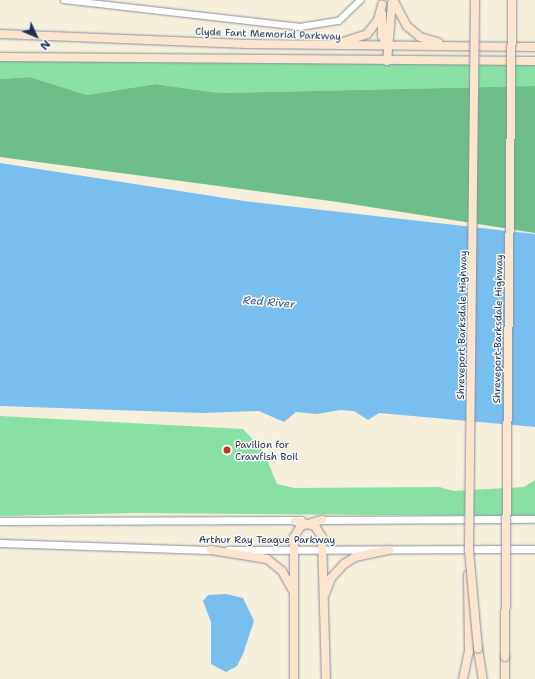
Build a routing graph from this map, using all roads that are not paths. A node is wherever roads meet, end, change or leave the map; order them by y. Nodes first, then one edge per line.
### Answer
1 (64, 0) edge
2 (361, 0) edge
3 (392, 0) edge
4 (475, 0) edge
5 (512, 0) edge
6 (382, 3) edge
7 (0, 34) edge
8 (321, 46) junction
9 (388, 46) junction
10 (463, 46) junction
11 (535, 47) edge
12 (0, 57) edge
13 (387, 61) junction
14 (535, 61) edge
15 (535, 519) edge
16 (295, 520) junction
17 (322, 520) junction
18 (0, 521) edge
19 (308, 524) junction
20 (0, 544) edge
21 (535, 549) edge
22 (211, 550) junction
23 (294, 550) junction
24 (322, 550) junction
25 (389, 550) junction
26 (469, 550) junction
27 (294, 595) junction
28 (323, 612) junction
29 (294, 679) edge
30 (326, 679) edge
31 (463, 679) edge
32 (483, 679) edge
33 (506, 679) edge

1 - 2 street
3 - 9 main road
3 - 10 main road
4 - 26 main road, Shreveport Barksdale Highway, bridge
5 - 33 main road, Shreveport-Barksdale Highway, bridge
6 - 8 main road
6 - 9 main road
7 - 8 main road, Clyde Fant Memorial Parkway
8 - 9 main road, Clyde Fant Memorial Parkway
9 - 10 main road, Clyde Fant Memorial Parkway
9 - 13 main road
10 - 11 main road, Clyde Fant Memorial Parkway
12 - 13 main road
13 - 14 main road
15 - 17 street, Arthur Ray Teague Parkway
16 - 17 street, Arthur Ray Teague Parkway
16 - 18 street, Arthur Ray Teague Parkway
16 - 19 main road
17 - 19 main road
19 - 23 main road
19 - 24 main road
20 - 22 street, Arthur Ray Teague Parkway
21 - 25 street, Arthur Ray Teague Parkway
22 - 23 street, Arthur Ray Teague Parkway
22 - 27 main road
23 - 24 street, Arthur Ray Teague Parkway
23 - 27 main road
24 - 25 street, Arthur Ray Teague Parkway
24 - 28 main road
25 - 28 main road
26 - 31 main road, bridge
26 - 32 main road, Shreveport Barksdale Highway, bridge
27 - 29 main road
28 - 30 main road

